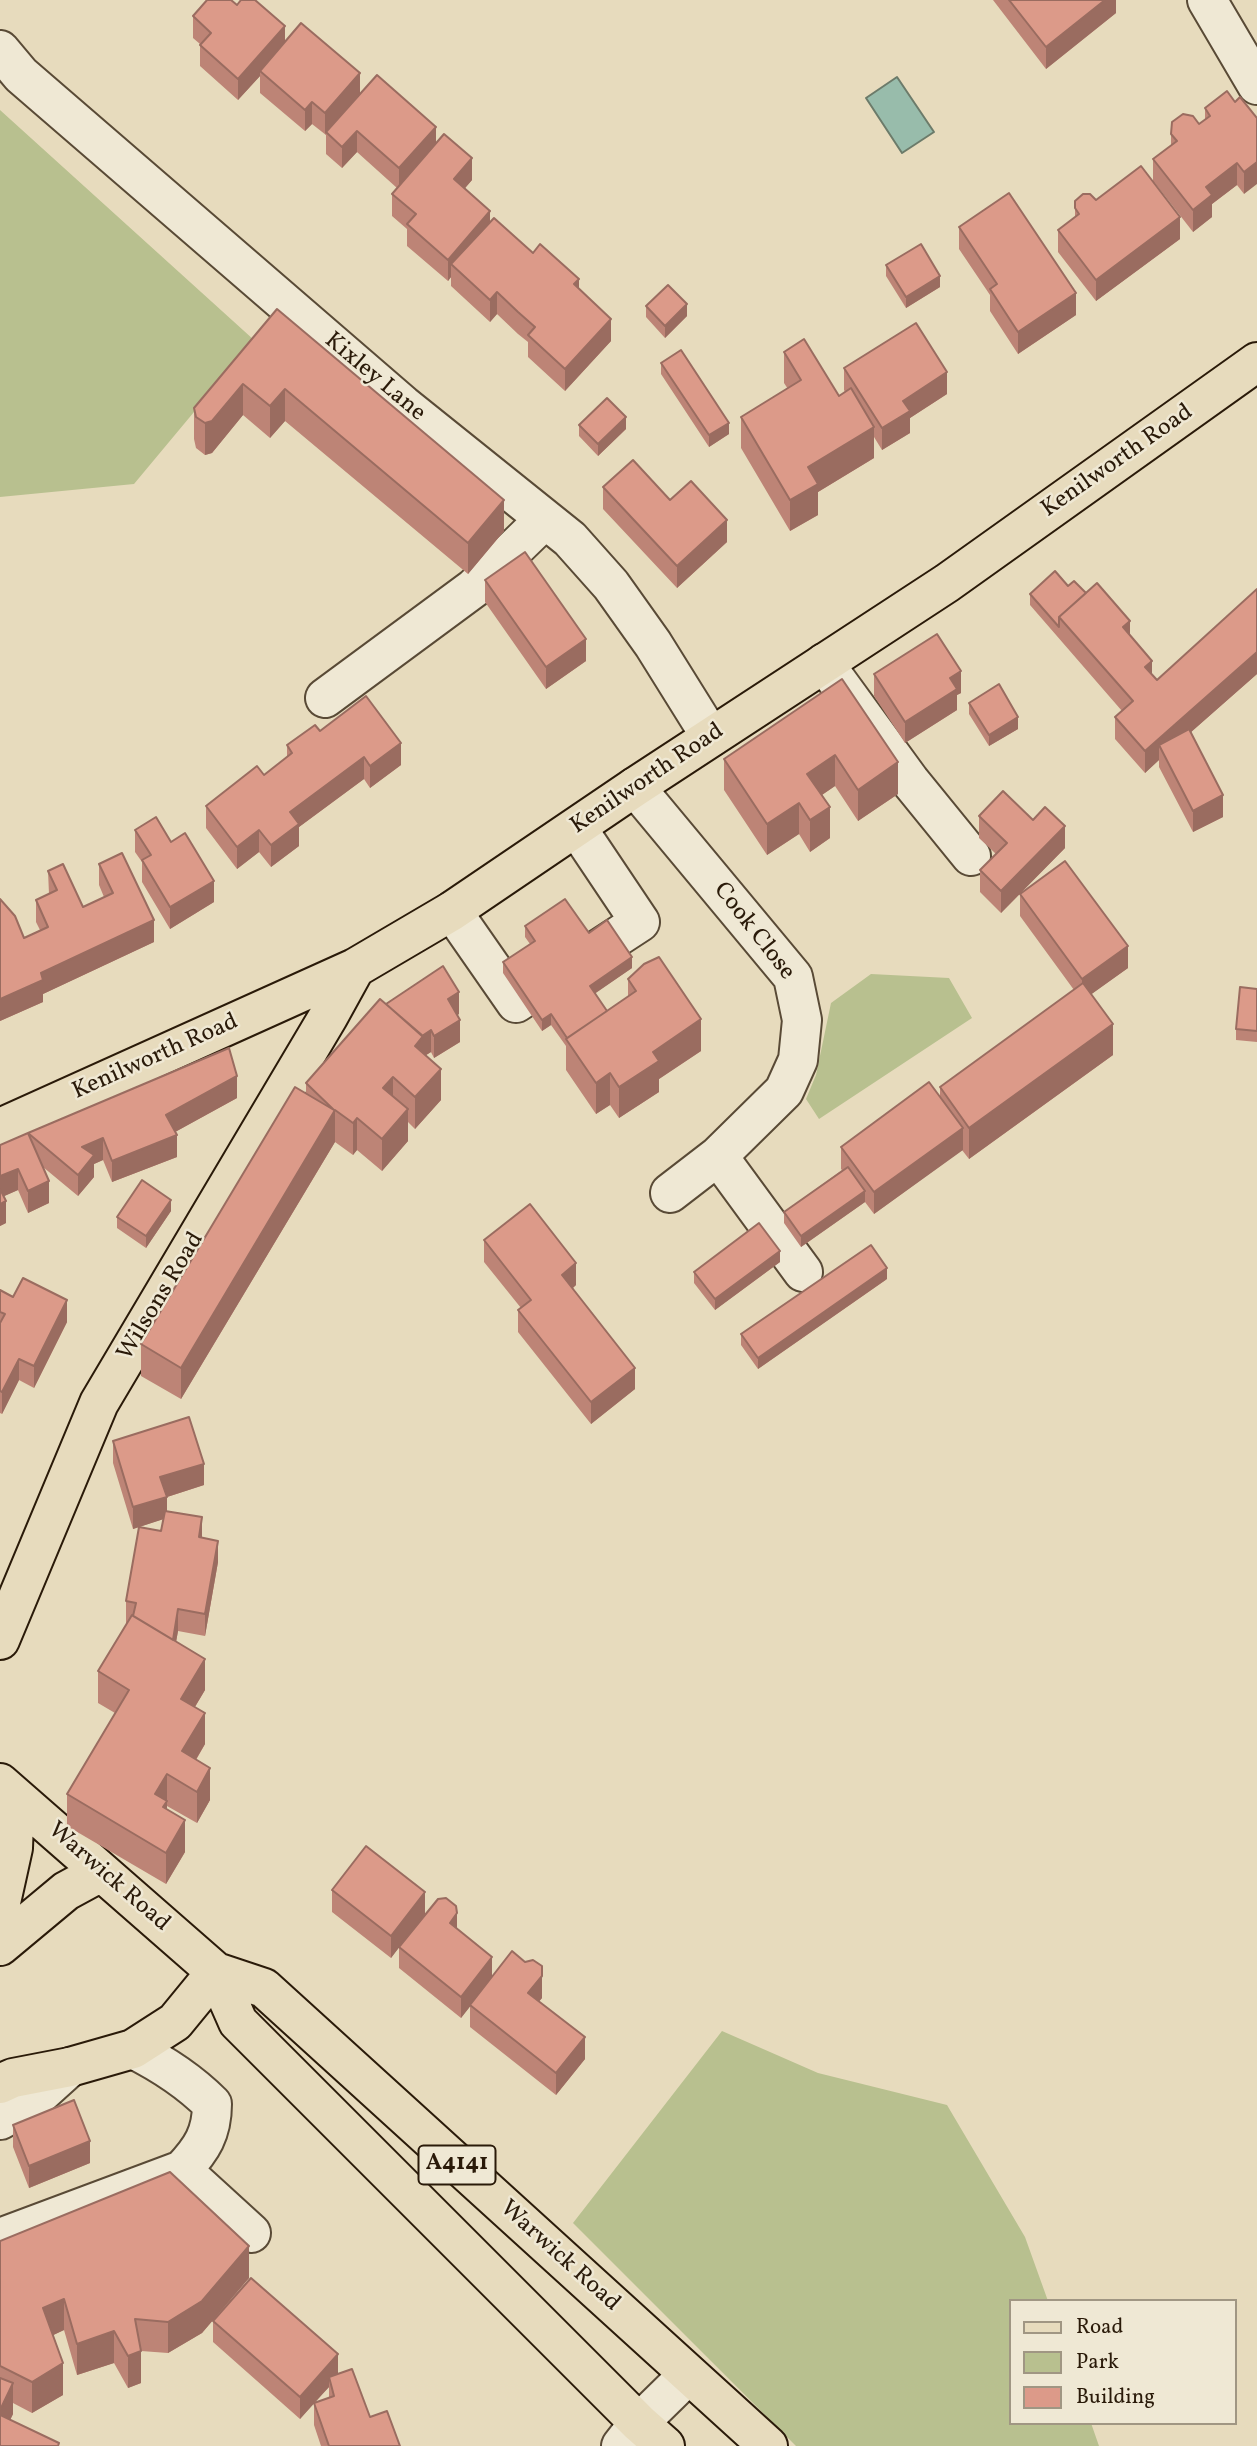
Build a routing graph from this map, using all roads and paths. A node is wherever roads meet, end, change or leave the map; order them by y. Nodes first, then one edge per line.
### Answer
1 (1207, 0) edge
2 (0, 50) edge
3 (1257, 85) edge
4 (1257, 362) edge
5 (545, 519) junction
6 (824, 663) junction
7 (324, 698) dead end
8 (711, 737) junction
9 (635, 787) junction
10 (577, 828) junction
11 (971, 856) dead end
12 (452, 911) junction
13 (355, 968) junction
14 (0, 1128) edge
15 (718, 1156) junction
16 (670, 1193) dead end
17 (803, 1272) dead end
18 (0, 1640) edge
19 (7, 1790) edge
20 (101, 1872) junction
21 (0, 1907) edge
22 (0, 1947) edge
23 (216, 1972) junction
24 (133, 2049) junction
25 (70, 2067) junction
26 (4, 2077) edge
27 (0, 2120) edge
28 (182, 2170) junction
29 (251, 2233) dead end
30 (0, 2238) edge
31 (688, 2375) junction
32 (642, 2438) edge
33 (768, 2446) edge

1 - 3 street
2 - 5 street, Kixley Lane
4 - 6 main road, Kenilworth Road
5 - 7 street
5 - 8 street, Kixley Lane
6 - 8 main road, Kenilworth Road
6 - 11 street
8 - 9 main road, Kenilworth Road
9 - 10 main road, Kenilworth Road
9 - 15 street, Cook Close
10 - 12 main road, Kenilworth Road
10 - 12 street
12 - 13 main road, Kenilworth Road
13 - 14 main road, Kenilworth Road
13 - 18 main road, Wilsons Road
15 - 16 street, Cook Close
15 - 17 street
19 - 20 main road, Warwick Road / A4141
19 - 21 main road
20 - 22 main road
20 - 23 main road, Warwick Road / A4141
23 - 24 main road
23 - 31 main road, Warwick Road / A4141
23 - 32 main road, Warwick Road / A4141
24 - 25 main road
24 - 28 street
25 - 26 main road
25 - 27 street
28 - 29 street
28 - 30 street
31 - 32 street
31 - 33 main road, Warwick Road / A4141

